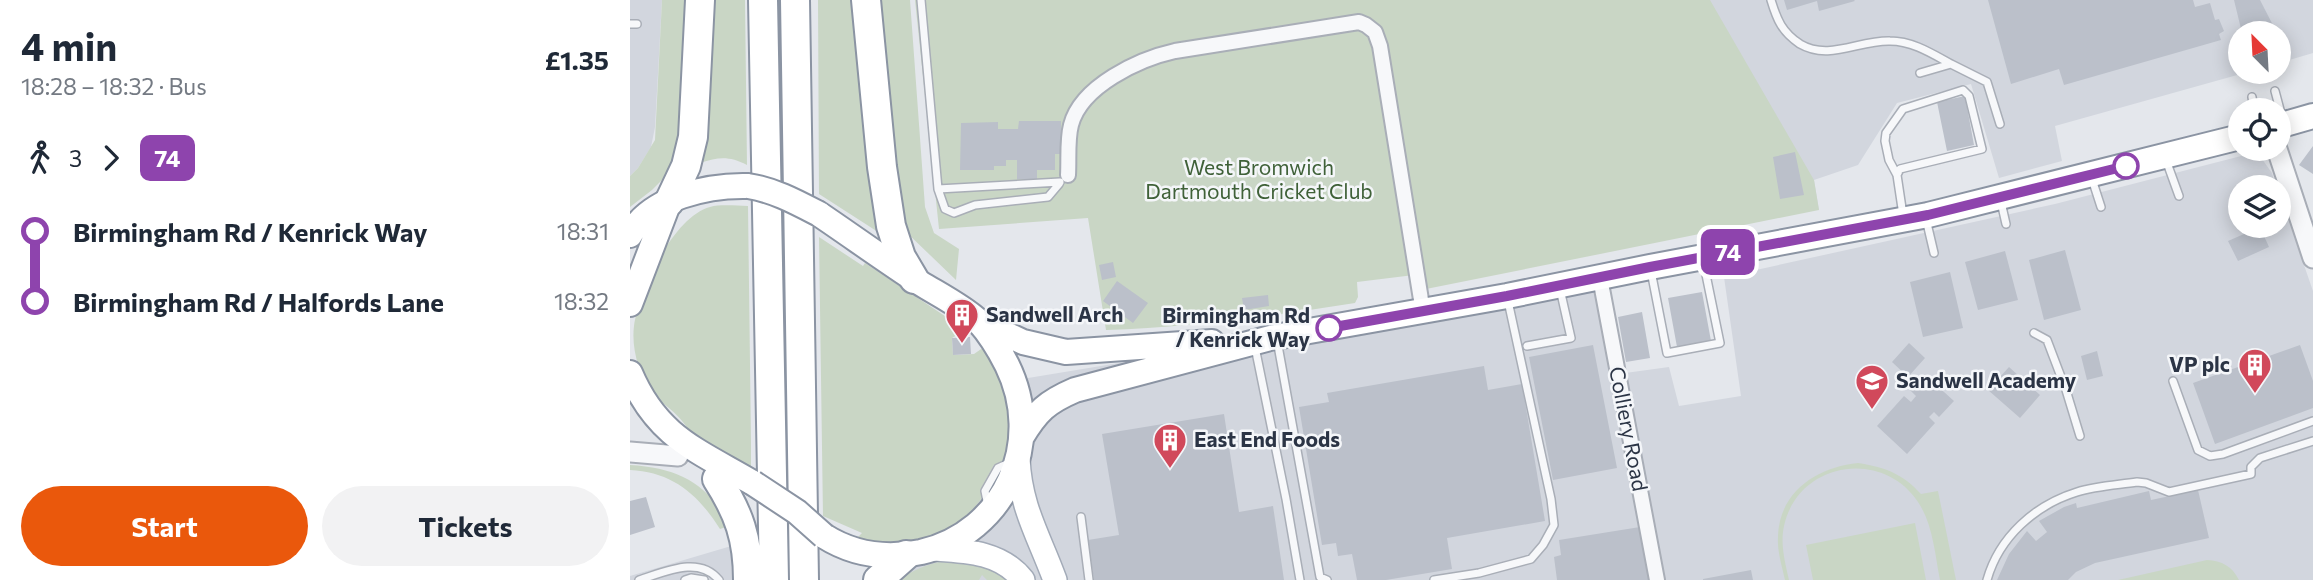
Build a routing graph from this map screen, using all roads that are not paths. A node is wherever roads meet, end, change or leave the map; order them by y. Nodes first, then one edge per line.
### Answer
1 (700, 0) edge
2 (763, 0) edge
3 (795, 0) edge
4 (866, 0) edge
5 (921, 0) edge
6 (1771, 0) edge
7 (1951, 64) junction
8 (1920, 73) dead end
9 (2275, 91) dead end
10 (2276, 98) edge
11 (2313, 116) edge
12 (2291, 122) edge
13 (2000, 124) dead end
14 (2228, 140) edge
15 (2165, 156) junction
16 (2280, 161) edge
17 (1897, 174) junction
18 (2090, 175) junction
19 (1064, 179) junction
20 (938, 189) junction
21 (2179, 196) dead end
22 (2000, 198) junction
23 (669, 202) junction
24 (2101, 207) dead end
25 (1915, 217) junction
26 (2006, 224) dead end
27 (632, 229) edge
28 (1934, 253) dead end
29 (1702, 257) junction
30 (2313, 258) edge
31 (1650, 267) junction
32 (1600, 278) junction
33 (914, 279) junction
34 (1560, 285) junction
35 (1507, 296) junction
36 (630, 304) edge
37 (1423, 312) junction
38 (977, 320) junction
39 (2034, 333) dead end
40 (1263, 339) junction
41 (1527, 346) dead end
42 (630, 373) edge
43 (2173, 381) dead end
44 (630, 413) edge
45 (2313, 421) edge
46 (2080, 436) dead end
47 (2313, 441) edge
48 (1019, 451) junction
49 (630, 452) edge
50 (678, 456) junction
51 (717, 479) junction
52 (755, 492) junction
53 (1081, 517) dead end
54 (934, 549) junction
55 (906, 555) junction
56 (664, 577) edge
57 (650, 578) edge
58 (639, 580) edge
59 (685, 580) edge
60 (704, 580) edge
61 (719, 580) edge
62 (748, 580) edge
63 (774, 580) edge
64 (804, 580) edge
65 (877, 580) edge
66 (1023, 580) edge
67 (1055, 580) edge
68 (1089, 580) edge
69 (1300, 580) edge
70 (1327, 580) edge
71 (1434, 580) edge
72 (1657, 580) edge
73 (1987, 580) edge

1 - 23 highway
2 - 63 highway
3 - 64 highway
4 - 33 highway
5 - 20 lane
6 - 7 lane
7 - 8 lane
7 - 13 lane
9 - 10 lane
11 - 12 highway
14 - 15 highway
15 - 18 highway
15 - 21 lane
16 - 30 street
17 - 17 lane
17 - 25 lane
18 - 22 highway
18 - 24 lane
19 - 20 lane
19 - 20 lane
19 - 37 street
22 - 25 highway
22 - 26 lane
23 - 27 highway
23 - 33 highway, bridge
23 - 36 highway
25 - 28 lane
25 - 29 highway
29 - 31 highway
29 - 31 lane
31 - 32 highway
32 - 34 highway
32 - 72 street, Colliery Road
33 - 38 highway
34 - 35 highway
34 - 41 lane
35 - 37 highway
35 - 71 lane
37 - 40 highway
38 - 40 highway
38 - 48 highway
39 - 46 lane
40 - 48 highway
40 - 69 lane
40 - 70 lane
42 - 52 highway
43 - 45 lane
44 - 50 highway
47 - 73 lane
48 - 54 highway
48 - 67 main road
49 - 50 street
50 - 51 highway
51 - 52 highway
51 - 62 highway
52 - 55 highway, bridge
53 - 68 lane
54 - 55 highway
54 - 66 main road
55 - 65 highway
56 - 57 lane
56 - 61 lane
57 - 58 lane
59 - 60 lane

